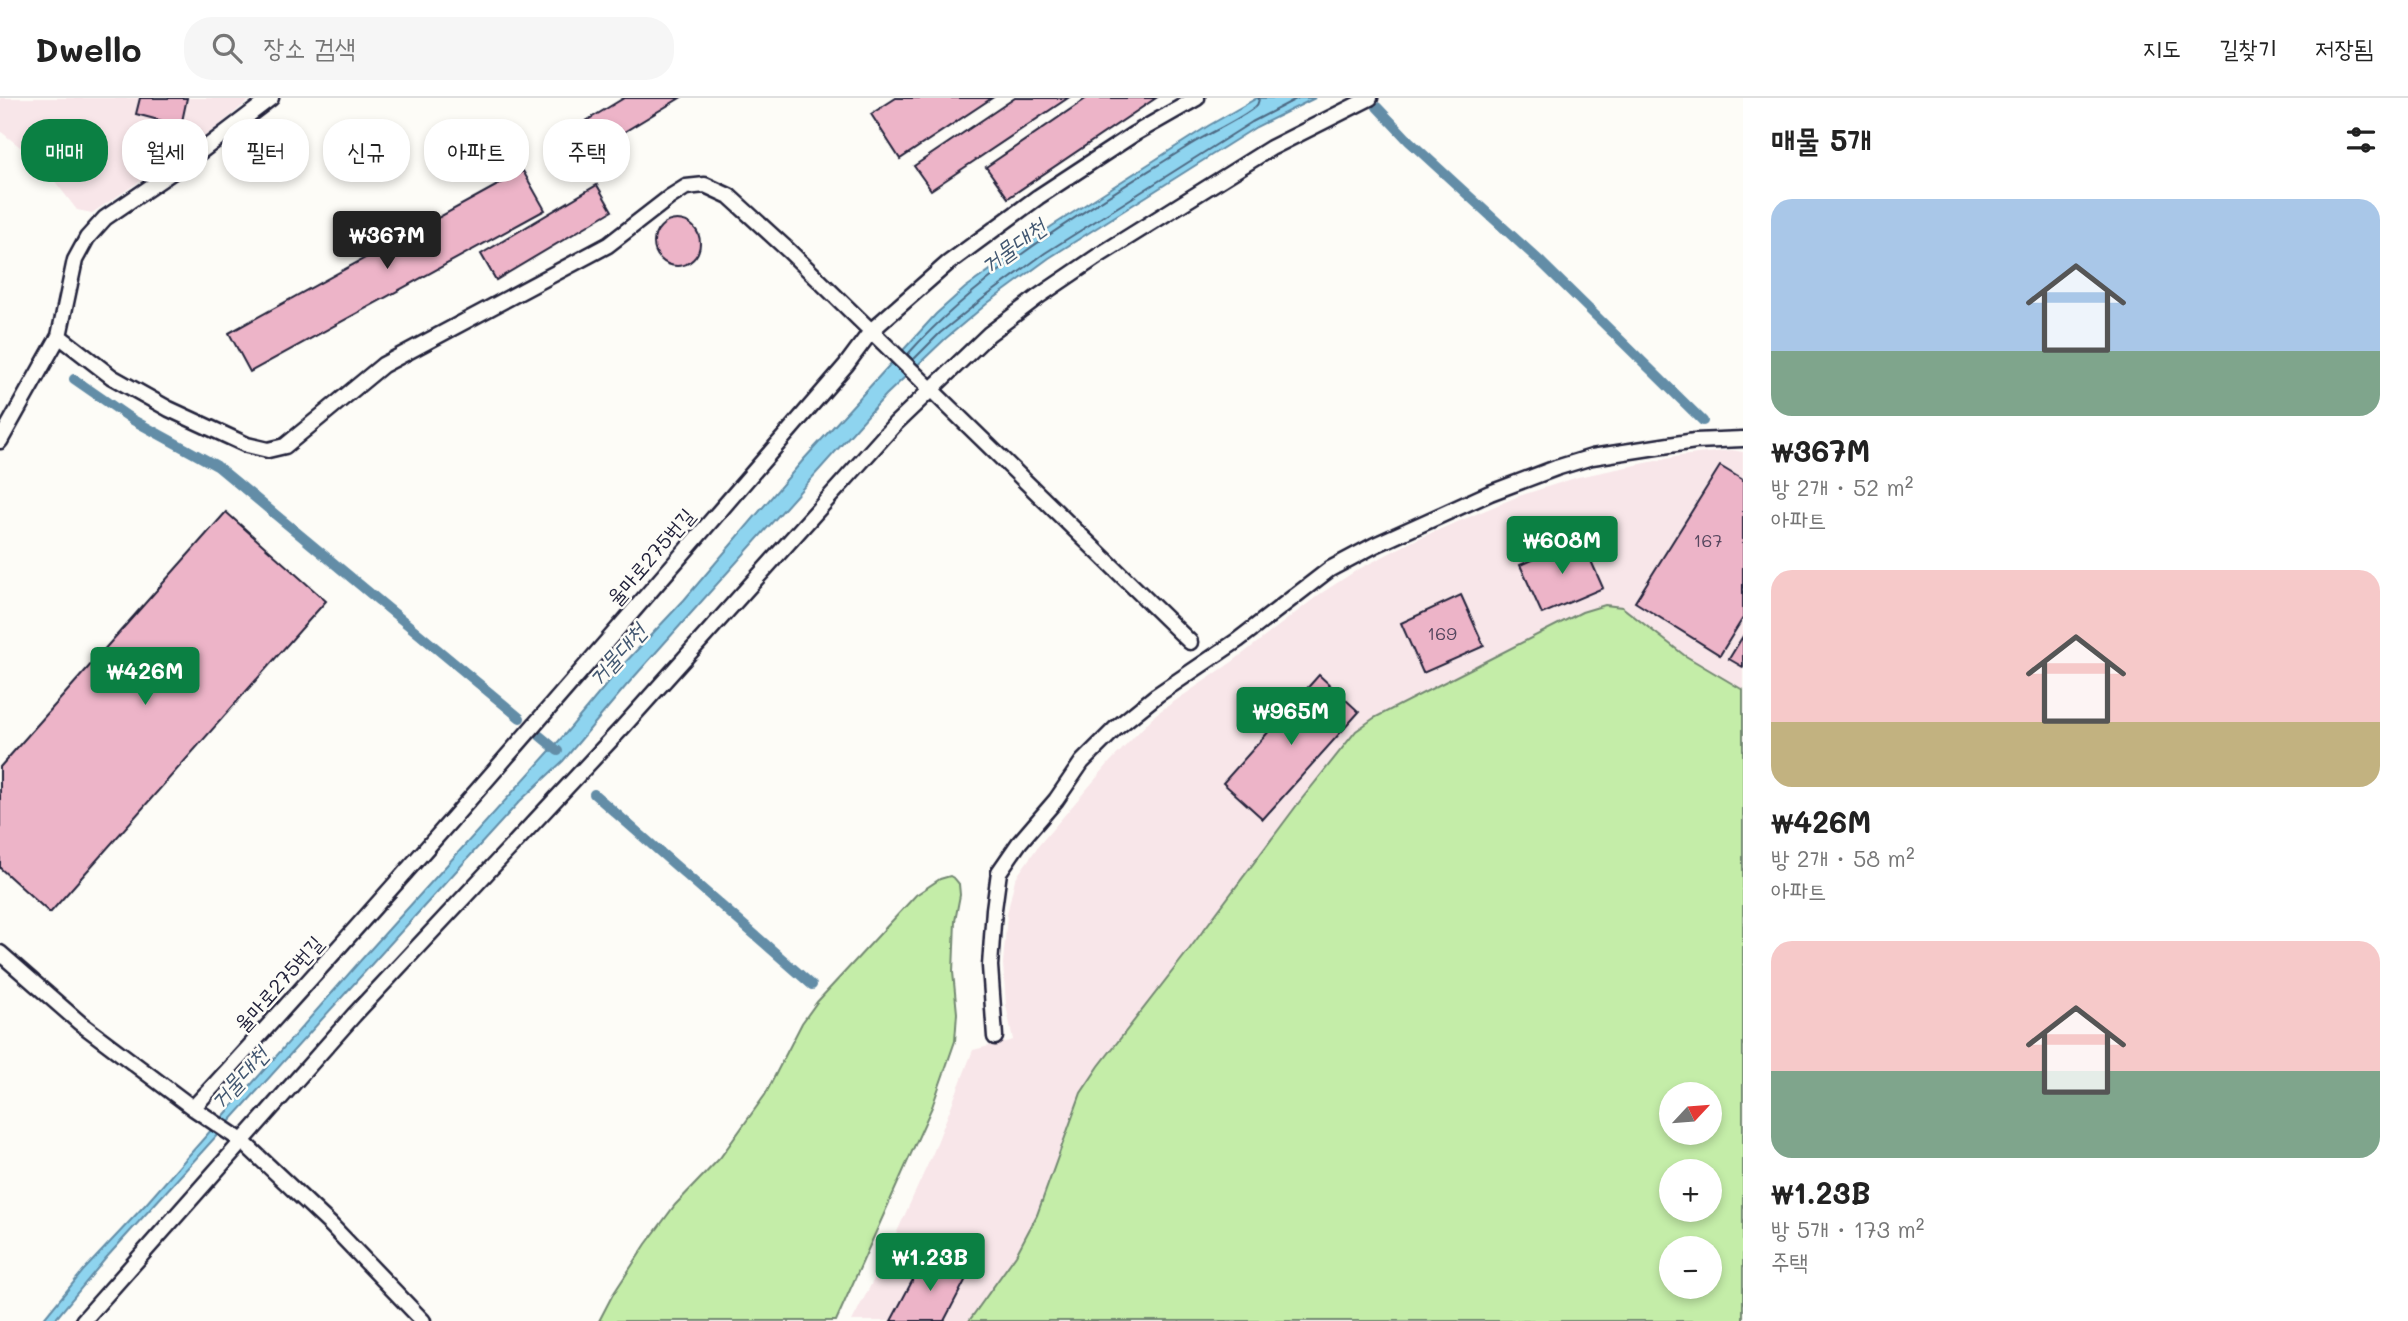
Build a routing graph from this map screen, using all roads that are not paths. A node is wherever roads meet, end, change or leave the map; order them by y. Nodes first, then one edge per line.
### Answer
1 (271, 98) edge
2 (1197, 98) edge
3 (1370, 98) edge
4 (872, 330) junction
5 (59, 336) junction
6 (933, 389) junction
7 (1743, 439) edge
8 (0, 441) edge
9 (1190, 642) dead end
10 (0, 953) edge
11 (995, 1037) dead end
12 (193, 1108) junction
13 (242, 1141) junction
14 (83, 1321) edge
15 (422, 1321) edge

1 - 5 lane
2 - 4 lane, 율마로275번길
3 - 6 lane
4 - 5 lane
4 - 6 lane
4 - 12 lane, 율마로275번길
5 - 8 lane
6 - 9 lane
6 - 13 lane
7 - 11 lane
10 - 12 lane
12 - 13 lane
13 - 14 lane
13 - 15 lane

